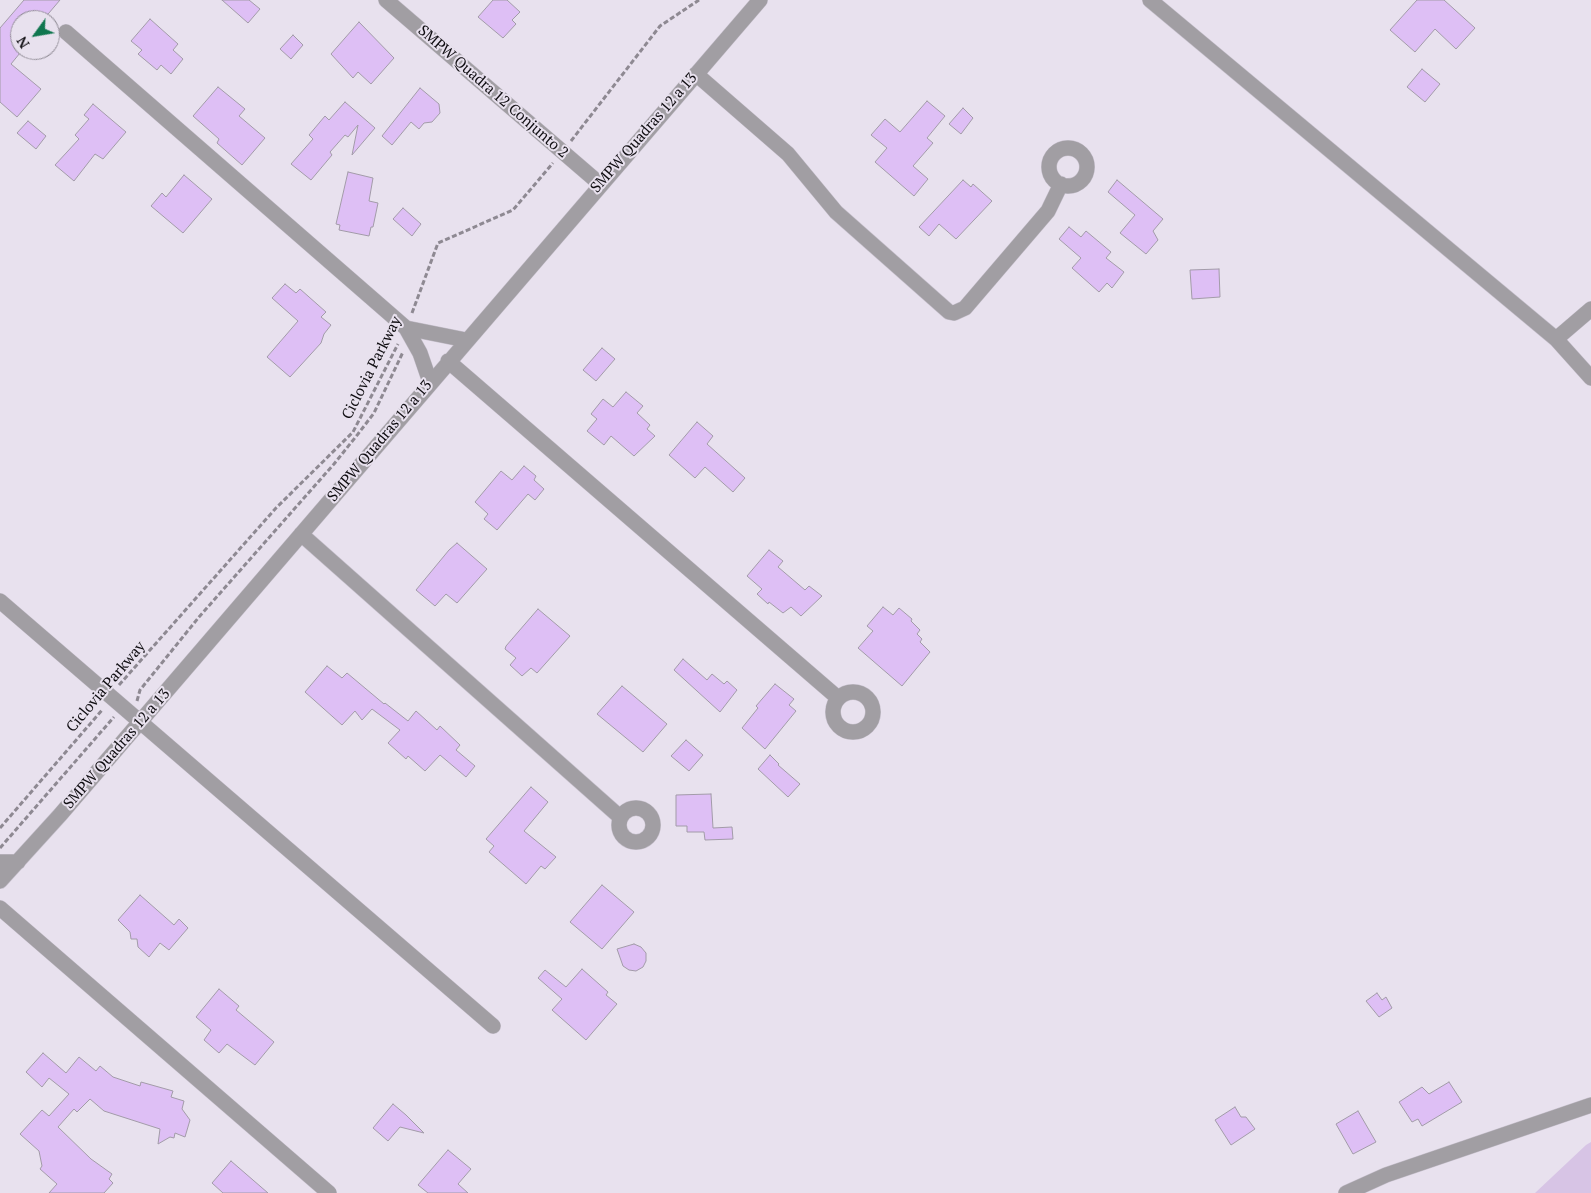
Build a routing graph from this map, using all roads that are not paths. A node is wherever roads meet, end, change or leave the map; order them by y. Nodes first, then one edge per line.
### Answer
1 (386, 0) edge
2 (760, 0) edge
3 (1150, 0) edge
4 (66, 32) dead end
5 (696, 74) junction
6 (600, 184) junction
7 (1061, 184) dead end
8 (1591, 310) edge
9 (408, 331) junction
10 (1556, 339) junction
11 (466, 340) junction
12 (448, 361) junction
13 (1591, 378) edge
14 (430, 382) junction
15 (301, 534) junction
16 (0, 601) edge
17 (838, 698) dead end
18 (139, 722) junction
19 (620, 817) dead end
20 (0, 862) edge
21 (18, 862) junction
22 (0, 881) edge
23 (0, 908) edge
24 (493, 1026) dead end
25 (1591, 1106) edge
26 (1369, 1188) edge
27 (329, 1193) edge
28 (1346, 1193) edge

1 - 6 street, SMPW Quadra 12 Conjunto 2
2 - 5 street, SMPW Quadras 12 a 13
3 - 10 street
4 - 9 street
5 - 6 street, SMPW Quadras 12 a 13
5 - 7 street
6 - 11 street, SMPW Quadras 12 a 13
8 - 10 street
9 - 11 street
9 - 14 street
10 - 13 street
11 - 12 street, SMPW Quadras 12 a 13
12 - 14 street, SMPW Quadras 12 a 13
12 - 17 street
14 - 15 street, SMPW Quadras 12 a 13
15 - 18 street, SMPW Quadras 12 a 13
15 - 19 street
16 - 18 street
18 - 21 street, SMPW Quadras 12 a 13
18 - 24 street
20 - 21 street
21 - 22 street, SMPW Quadras 12 a 13
23 - 27 street
25 - 26 street
26 - 28 street

